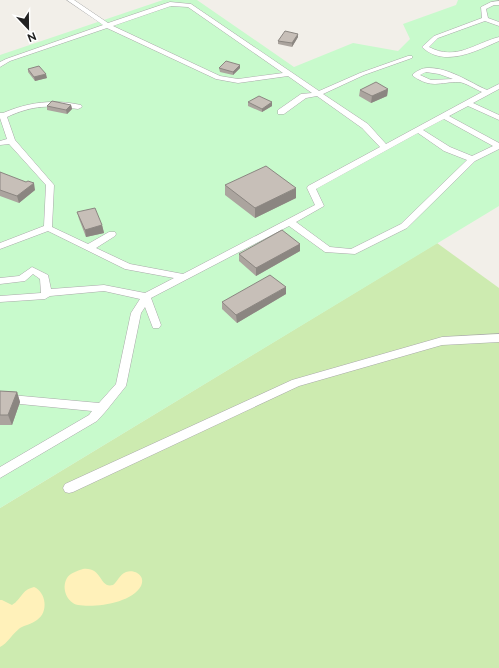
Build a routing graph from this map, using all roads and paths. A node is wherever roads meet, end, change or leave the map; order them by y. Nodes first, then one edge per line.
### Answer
1 (70, 0) edge
2 (499, 3) edge
3 (485, 20) junction
4 (499, 24) edge
5 (108, 26) junction
6 (499, 39) edge
7 (410, 57) dead end
8 (0, 65) edge
9 (290, 74) junction
10 (460, 80) junction
11 (499, 86) edge
12 (487, 92) junction
13 (318, 94) junction
14 (468, 103) junction
15 (78, 107) dead end
16 (281, 112) dead end
17 (2, 115) edge
18 (444, 116) junction
19 (499, 118) edge
20 (418, 130) junction
21 (11, 141) junction
22 (0, 143) edge
23 (499, 146) edge
24 (385, 148) junction
25 (472, 159) junction
26 (290, 222) junction
27 (48, 228) junction
28 (112, 234) dead end
29 (0, 246) edge
30 (88, 248) junction
31 (184, 277) junction
32 (0, 280) edge
33 (46, 293) junction
34 (146, 297) junction
35 (0, 299) edge
36 (156, 325) dead end
37 (499, 338) edge
38 (0, 398) edge
39 (102, 408) junction
40 (0, 473) edge
41 (69, 488) dead end

1 - 5 lane
2 - 3 lane
3 - 4 lane
3 - 6 lane
5 - 8 lane
5 - 9 lane
5 - 9 lane
7 - 13 lane
9 - 13 lane
10 - 10 lane
10 - 12 lane
11 - 12 lane
12 - 14 lane
13 - 16 lane
13 - 24 lane
14 - 18 lane
14 - 19 lane
15 - 17 lane
17 - 21 lane
18 - 20 lane
18 - 23 lane
20 - 24 lane
20 - 25 lane
21 - 22 lane
21 - 27 lane
23 - 25 lane
24 - 26 lane
25 - 26 lane
26 - 31 lane
27 - 29 lane
27 - 30 lane
28 - 30 lane
30 - 31 lane
31 - 34 lane
32 - 33 lane
33 - 34 lane
33 - 35 lane
34 - 36 lane
34 - 39 lane
37 - 41 lane
38 - 39 lane
39 - 40 lane

